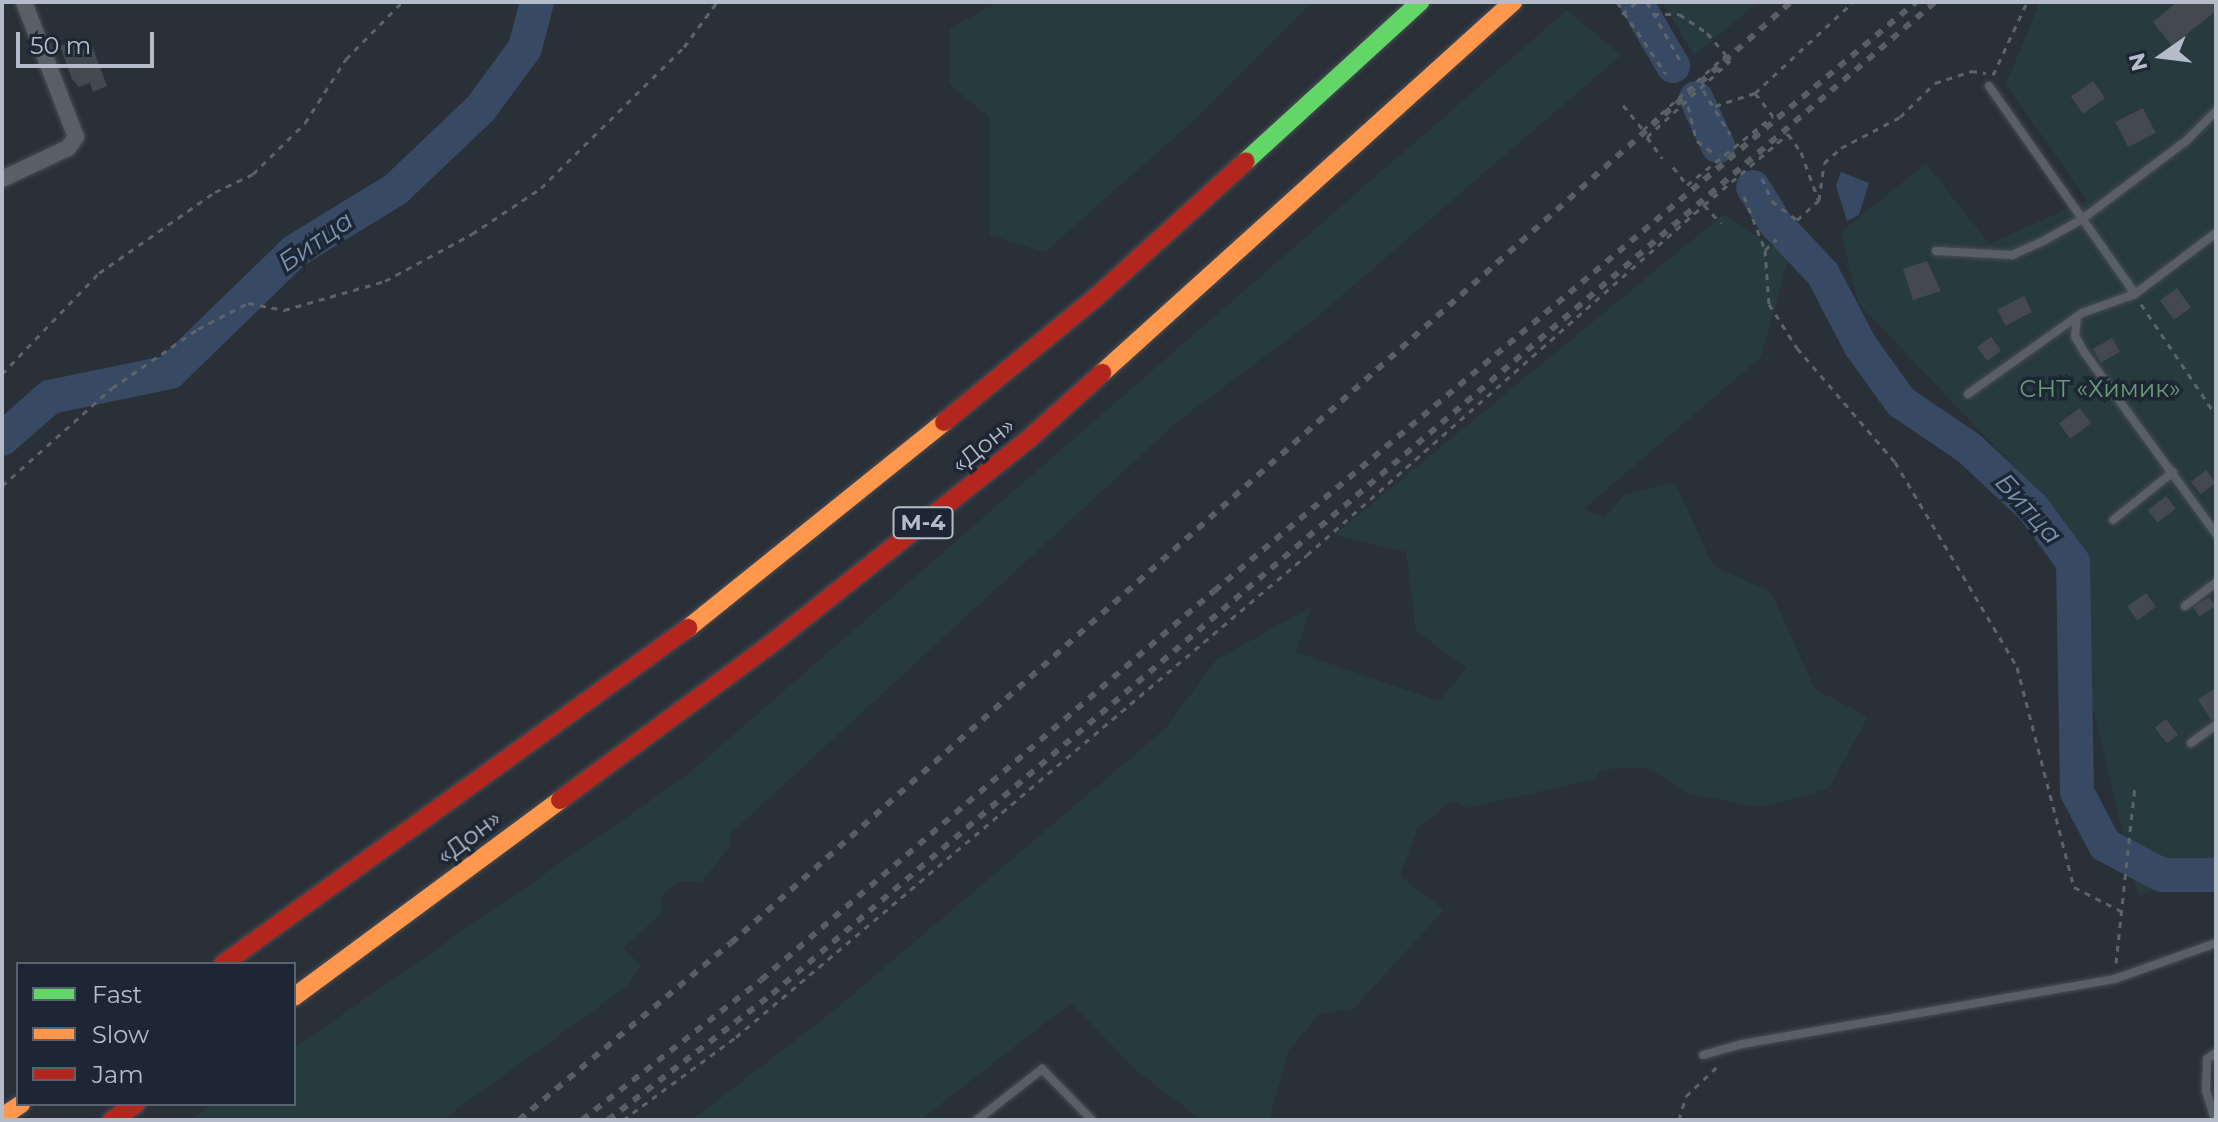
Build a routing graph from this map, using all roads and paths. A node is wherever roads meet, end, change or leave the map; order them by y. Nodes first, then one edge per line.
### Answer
1 (24, 2) edge
2 (402, 2) edge
3 (717, 2) edge
4 (1420, 2) edge
5 (1513, 2) edge
6 (1617, 2) edge
7 (1637, 2) edge
8 (1647, 2) edge
9 (1853, 2) edge
10 (2027, 2) edge
11 (1622, 14) junction
12 (1653, 14) junction
13 (1680, 60) dead end
14 (1730, 61) dead end
15 (1666, 74) dead end
16 (1993, 74) junction
17 (1989, 86) joint
18 (1703, 90) dead end
19 (1755, 93) junction
20 (1623, 105) dead end
21 (1688, 106) dead end
22 (1715, 106) junction
23 (2216, 111) edge
24 (1730, 134) dead end
25 (1712, 152) dead end
26 (1662, 158) dead end
27 (1673, 167) dead end
28 (1762, 178) dead end
29 (2, 179) edge
30 (1744, 196) dead end
31 (1819, 200) junction
32 (1704, 205) junction
33 (2081, 220) junction
34 (1721, 223) dead end
35 (2216, 233) edge
36 (1777, 239) dead end
37 (1765, 250) junction
38 (1936, 251) dead end
39 (2135, 294) junction
40 (2077, 316) junction
41 (2, 374) edge
42 (1968, 394) dead end
43 (2216, 415) edge
44 (2173, 472) junction
45 (2, 486) edge
46 (2113, 520) dead end
47 (2216, 534) edge
48 (2216, 583) edge
49 (2185, 606) dead end
50 (2216, 725) edge
51 (2191, 743) dead end
52 (2135, 786) dead end
53 (2123, 912) junction
54 (2216, 944) edge
55 (226, 962) edge
56 (2115, 979) junction
57 (296, 996) edge
58 (1742, 1044) junction
59 (2216, 1053) edge
60 (1703, 1055) dead end
61 (133, 1106) edge
62 (112, 1120) edge
63 (623, 1120) edge
64 (977, 1120) edge
65 (1092, 1120) edge
66 (1679, 1120) edge
67 (2215, 1120) edge

1 - 29 street
2 - 41 path
3 - 45 path
4 - 55 highway, «Дон» / М-4
5 - 57 highway, «Дон» / М-4
6 - 11 path
7 - 11 path
8 - 12 path
9 - 19 path
10 - 16 path
11 - 15 path
12 - 13 path
12 - 20 path, bridge
14 - 26 path, bridge
16 - 17 path
16 - 31 path
17 - 33 lane
18 - 22 path
19 - 22 path
19 - 27 path, bridge
21 - 25 path
22 - 24 path
23 - 33 lane
28 - 31 path
30 - 37 path
31 - 32 path, bridge
32 - 34 path
32 - 63 path
33 - 38 lane
33 - 39 lane
35 - 39 lane
36 - 37 path
37 - 53 path
39 - 40 lane
39 - 43 path
40 - 42 lane
40 - 44 lane
44 - 46 lane
44 - 47 lane
48 - 49 lane
50 - 51 lane
52 - 53 path
53 - 56 path
54 - 56 lane
56 - 58 lane
58 - 60 lane
58 - 66 path
59 - 67 lane
61 - 62 highway
64 - 65 lane

